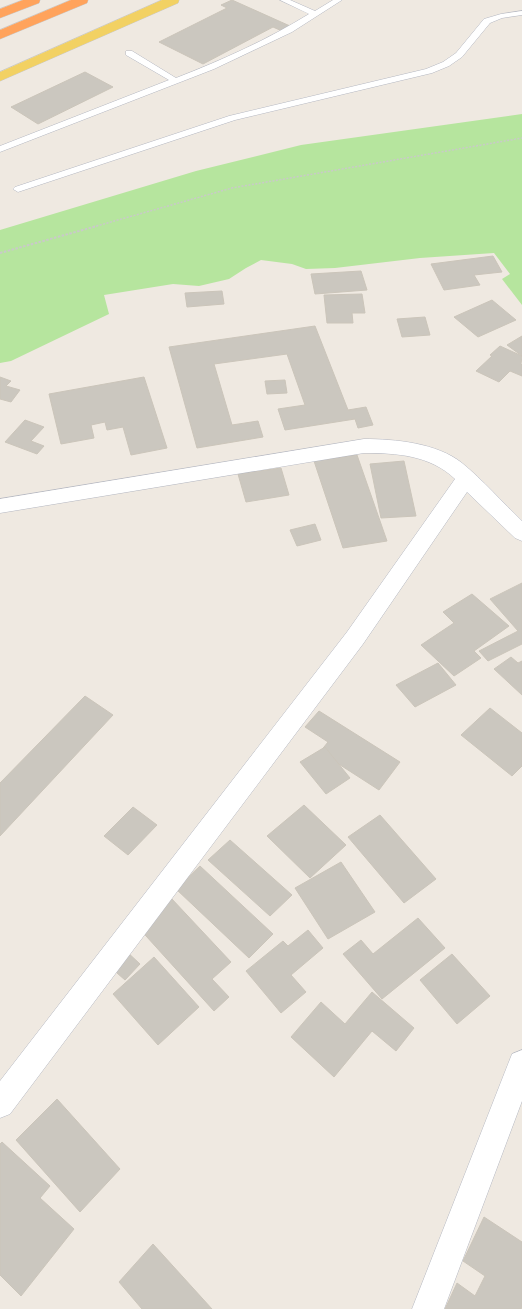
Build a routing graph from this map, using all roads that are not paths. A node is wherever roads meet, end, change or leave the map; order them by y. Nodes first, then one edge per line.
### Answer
1 (34, 0) edge
2 (82, 0) edge
3 (173, 0) edge
4 (284, 0) edge
5 (338, 0) edge
6 (0, 14) edge
7 (315, 14) junction
8 (522, 14) edge
9 (0, 35) edge
10 (129, 53) dead end
11 (0, 77) edge
12 (176, 81) junction
13 (0, 149) edge
14 (18, 190) dead end
15 (466, 478) junction
16 (0, 506) edge
17 (522, 533) edge
18 (522, 1064) edge
19 (0, 1104) edge
20 (428, 1309) edge

1 - 6 highway
2 - 9 highway
3 - 11 main road
4 - 7 lane
5 - 7 lane
7 - 12 lane
8 - 14 lane
10 - 12 lane
12 - 13 lane
15 - 16 street
15 - 17 street
15 - 19 street
18 - 20 street

